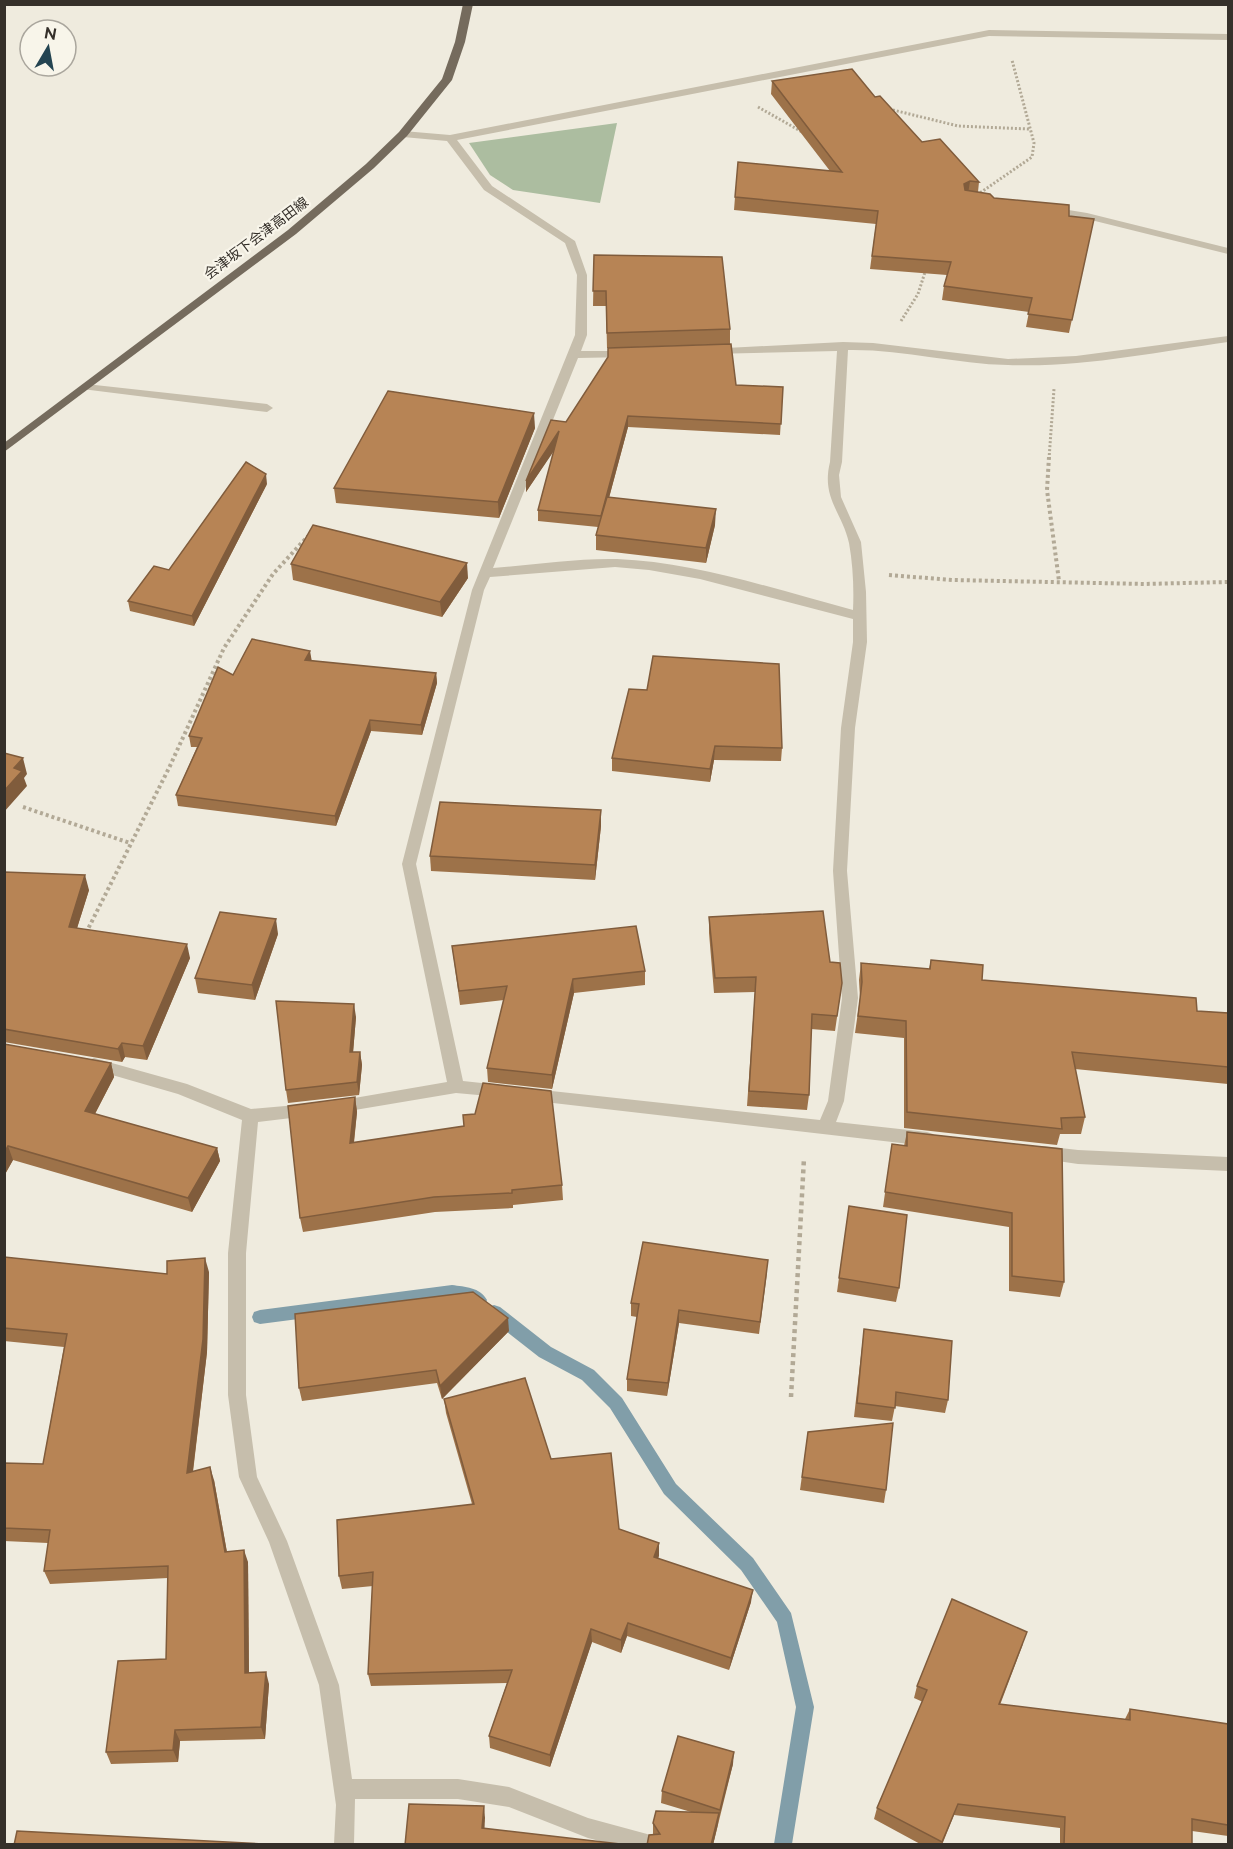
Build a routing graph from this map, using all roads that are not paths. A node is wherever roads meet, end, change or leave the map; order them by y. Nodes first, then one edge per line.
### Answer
1 (468, 4) edge
2 (1228, 37) edge
3 (403, 135) junction
4 (450, 138) junction
5 (1040, 208) edge
6 (1228, 251) edge
7 (1228, 339) edge
8 (843, 345) junction
9 (699, 351) edge
10 (642, 353) edge
11 (573, 355) junction
12 (86, 387) junction
13 (267, 408) dead end
14 (4, 449) edge
15 (485, 573) junction
16 (860, 616) junction
17 (75, 1061) edge
18 (456, 1087) junction
19 (250, 1116) junction
20 (826, 1126) junction
21 (940, 1140) edge
22 (1021, 1150) edge
23 (1228, 1164) edge
24 (344, 1789) junction
25 (344, 1845) edge
26 (647, 1845) edge

1 - 3 main road, 会津坂下会津高田線
2 - 4 street
3 - 4 street
3 - 12 main road, 会津坂下会津高田線
4 - 11 street
5 - 6 street
7 - 8 street
8 - 9 street
8 - 16 street
10 - 11 street
11 - 15 street
12 - 13 street
12 - 14 main road, 会津坂下会津高田線
15 - 16 street
15 - 18 street
16 - 20 street
17 - 19 street
18 - 19 street
18 - 20 street
19 - 24 street
20 - 21 street
22 - 23 street
24 - 25 street
24 - 26 street

